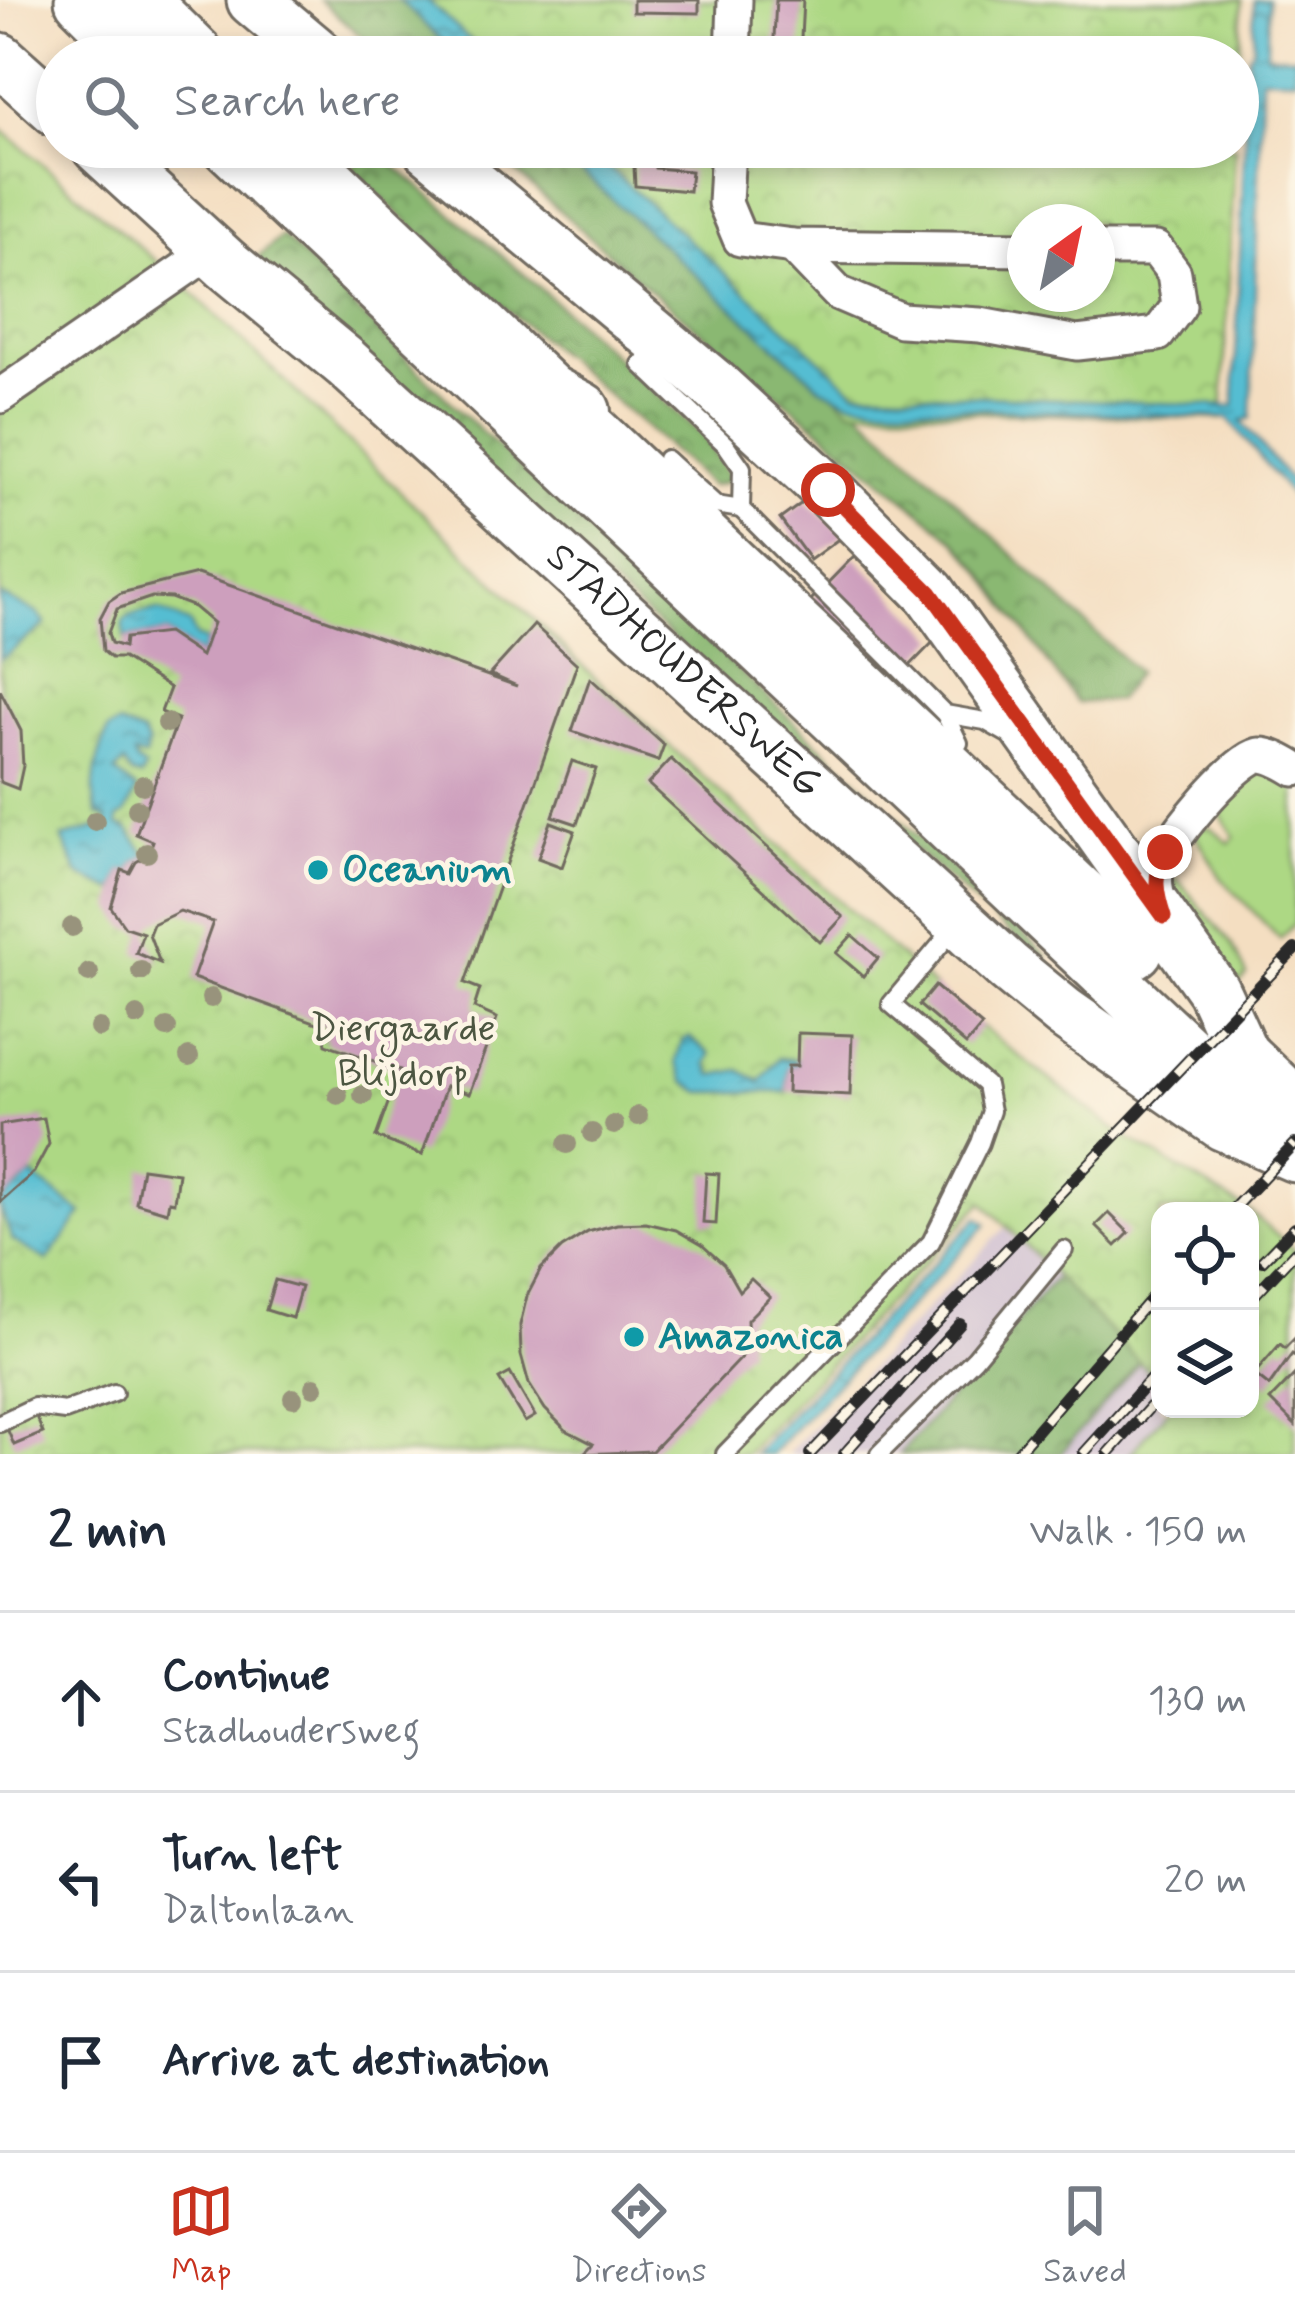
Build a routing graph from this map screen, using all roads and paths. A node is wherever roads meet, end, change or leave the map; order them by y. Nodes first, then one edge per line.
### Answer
1 (81, 0) edge
2 (136, 0) edge
3 (253, 0) edge
4 (735, 0) edge
5 (117, 36) edge
6 (173, 36) edge
7 (296, 36) edge
8 (734, 36) edge
9 (0, 59) edge
10 (36, 91) edge
11 (121, 168) edge
12 (255, 168) edge
13 (304, 168) edge
14 (452, 168) edge
15 (727, 168) edge
16 (486, 197) junction
17 (793, 246) junction
18 (1007, 249) edge
19 (1115, 249) edge
20 (189, 266) dead end
21 (396, 280) junction
22 (641, 364) joint
23 (548, 395) junction
24 (0, 396) edge
25 (666, 459) joint
26 (741, 509) junction
27 (958, 750) junction
28 (1038, 755) junction
29 (1295, 769) edge
30 (958, 925) junction
31 (1148, 932) junction
32 (1295, 1104) edge
33 (1295, 1154) edge
34 (1064, 1250) dead end
35 (114, 1394) dead end
36 (0, 1423) edge
37 (725, 1454) edge
38 (879, 1454) edge

1 - 5 main road
2 - 6 highway
3 - 7 main road
4 - 8 street
9 - 10 main road
11 - 30 main road, STADHOUDERSWEG
12 - 21 main road, STADHOUDERSWEG
13 - 21 highway
14 - 16 main road
15 - 17 street
16 - 22 main road
16 - 28 main road
17 - 18 street
17 - 19 street
20 - 24 street
21 - 23 highway
21 - 33 main road, STADHOUDERSWEG
22 - 26 lane
23 - 25 highway
23 - 27 highway
25 - 26 lane
26 - 27 lane
27 - 28 lane
27 - 31 highway
28 - 31 main road
29 - 31 street
30 - 33 main road, STADHOUDERSWEG
30 - 37 lane
31 - 32 main road
34 - 38 lane
35 - 36 lane

